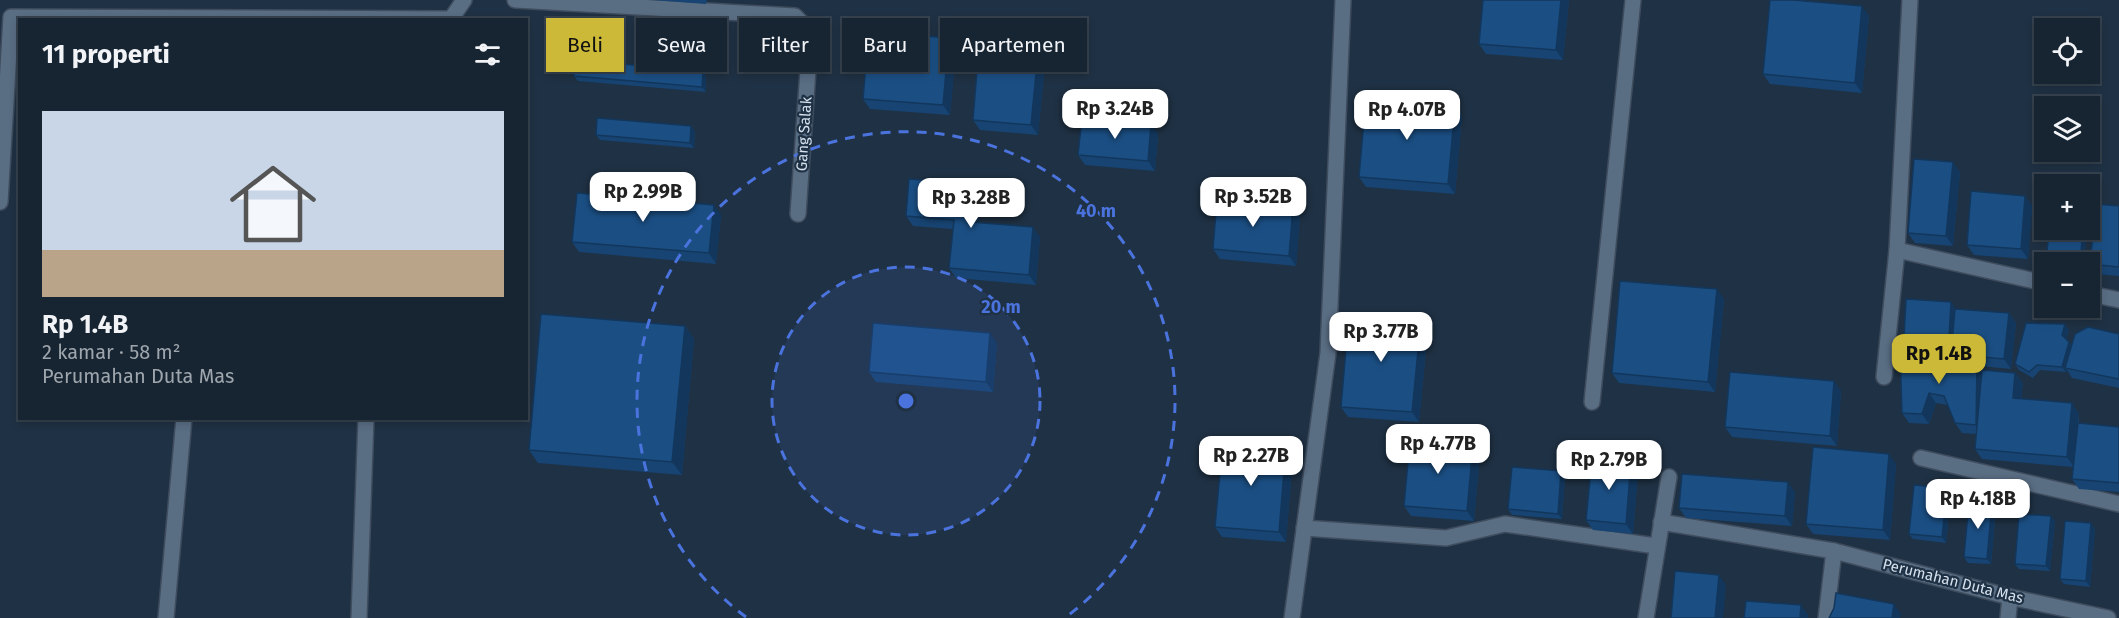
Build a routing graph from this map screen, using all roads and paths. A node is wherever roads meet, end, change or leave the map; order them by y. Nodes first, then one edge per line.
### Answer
1 (464, 0) edge
2 (515, 0) edge
3 (1343, 0) edge
4 (1633, 0) edge
5 (1910, 0) edge
6 (116, 18) edge
7 (452, 18) edge
8 (0, 202) edge
9 (798, 213) dead end
10 (1897, 250) junction
11 (2034, 281) edge
12 (2100, 296) edge
13 (2119, 300) edge
14 (1884, 377) dead end
15 (1592, 402) dead end
16 (184, 420) edge
17 (366, 420) edge
18 (1921, 458) dead end
19 (1669, 477) dead end
20 (2119, 504) edge
21 (1661, 522) junction
22 (1304, 528) junction
23 (1656, 546) junction
24 (1834, 551) junction
25 (2010, 597) junction
26 (166, 618) edge
27 (359, 618) edge
28 (1292, 618) edge
29 (1646, 618) edge
30 (1826, 618) edge
31 (2008, 618) edge
32 (2108, 618) edge

1 - 7 street
2 - 9 street, Gang Salak
3 - 22 street
4 - 15 street
5 - 10 street
6 - 8 street
10 - 11 street
10 - 14 street
12 - 13 street
16 - 26 street
17 - 27 street
18 - 20 street
19 - 21 street
21 - 23 street
21 - 24 street, Perumahan Duta Mas
22 - 23 street
22 - 28 street
23 - 29 street
24 - 25 street, Perumahan Duta Mas
24 - 30 street
25 - 31 street
25 - 32 street, Perumahan Duta Mas

